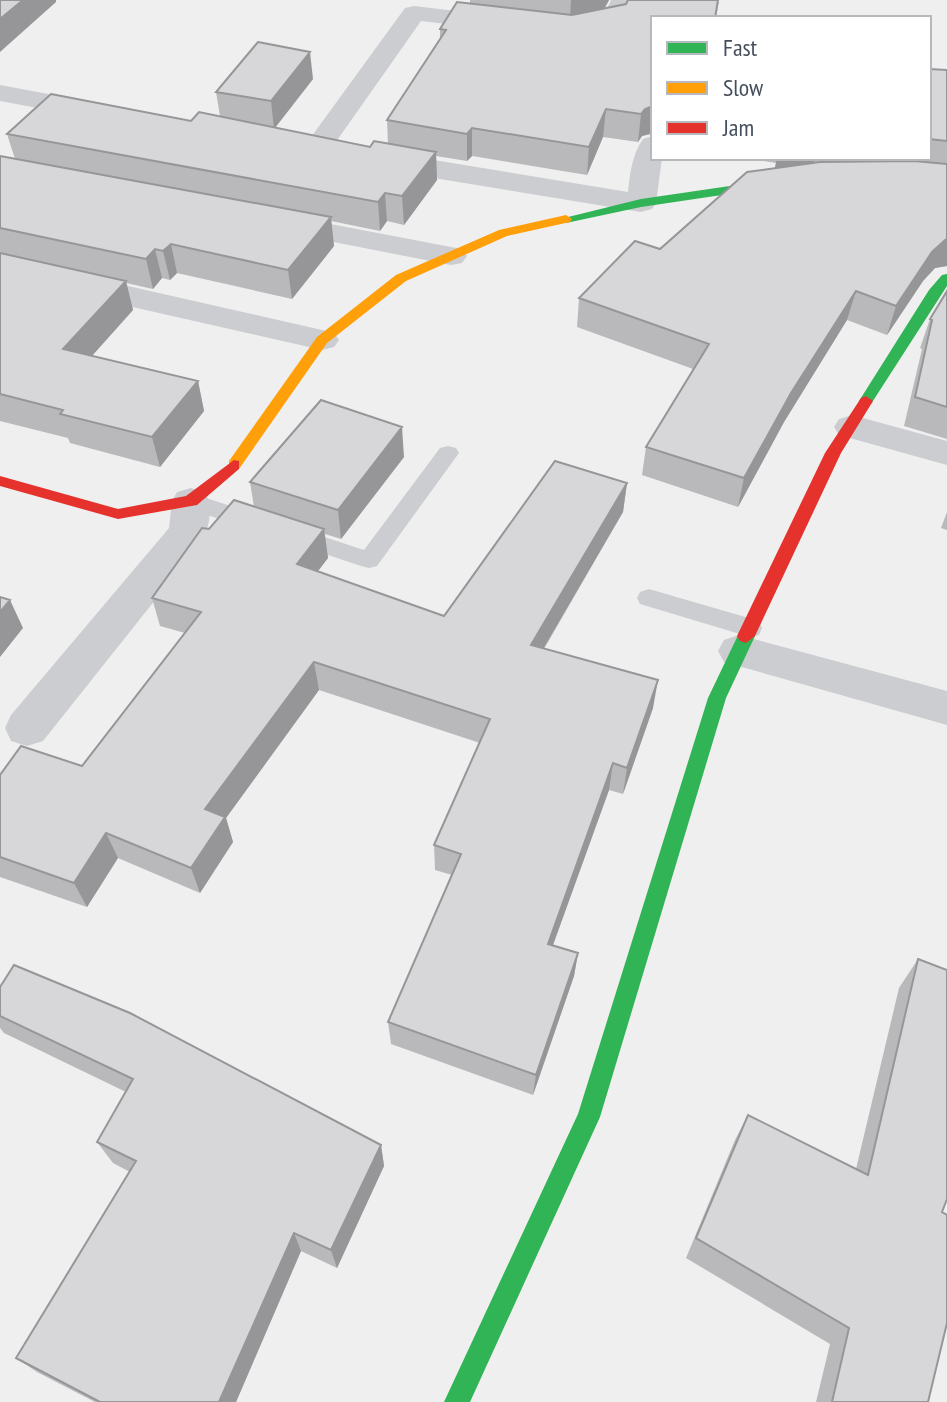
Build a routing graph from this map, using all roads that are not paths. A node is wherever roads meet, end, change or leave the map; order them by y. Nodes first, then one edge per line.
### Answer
1 (623, 0) edge
2 (418, 7) edge
3 (0, 93) edge
4 (135, 117) edge
5 (286, 144) edge
6 (316, 150) junction
7 (651, 150) edge
8 (798, 181) edge
9 (641, 203) junction
10 (249, 218) edge
11 (451, 256) junction
12 (0, 267) edge
13 (947, 278) edge
14 (322, 340) junction
15 (852, 427) junction
16 (448, 453) dead end
17 (947, 453) edge
18 (0, 482) edge
19 (191, 501) junction
20 (649, 598) dead end
21 (745, 640) junction
22 (947, 708) edge
23 (27, 728) dead end
24 (457, 1402) edge

1 - 2 street
2 - 6 street
3 - 4 street
5 - 6 street
6 - 9 street
7 - 9 street
8 - 9 street
9 - 11 street
10 - 11 street
11 - 14 street
12 - 14 street
13 - 15 street
14 - 19 street
15 - 17 street
15 - 21 street
16 - 19 lane
18 - 19 street
19 - 23 street
20 - 21 lane
21 - 22 street
21 - 24 street

